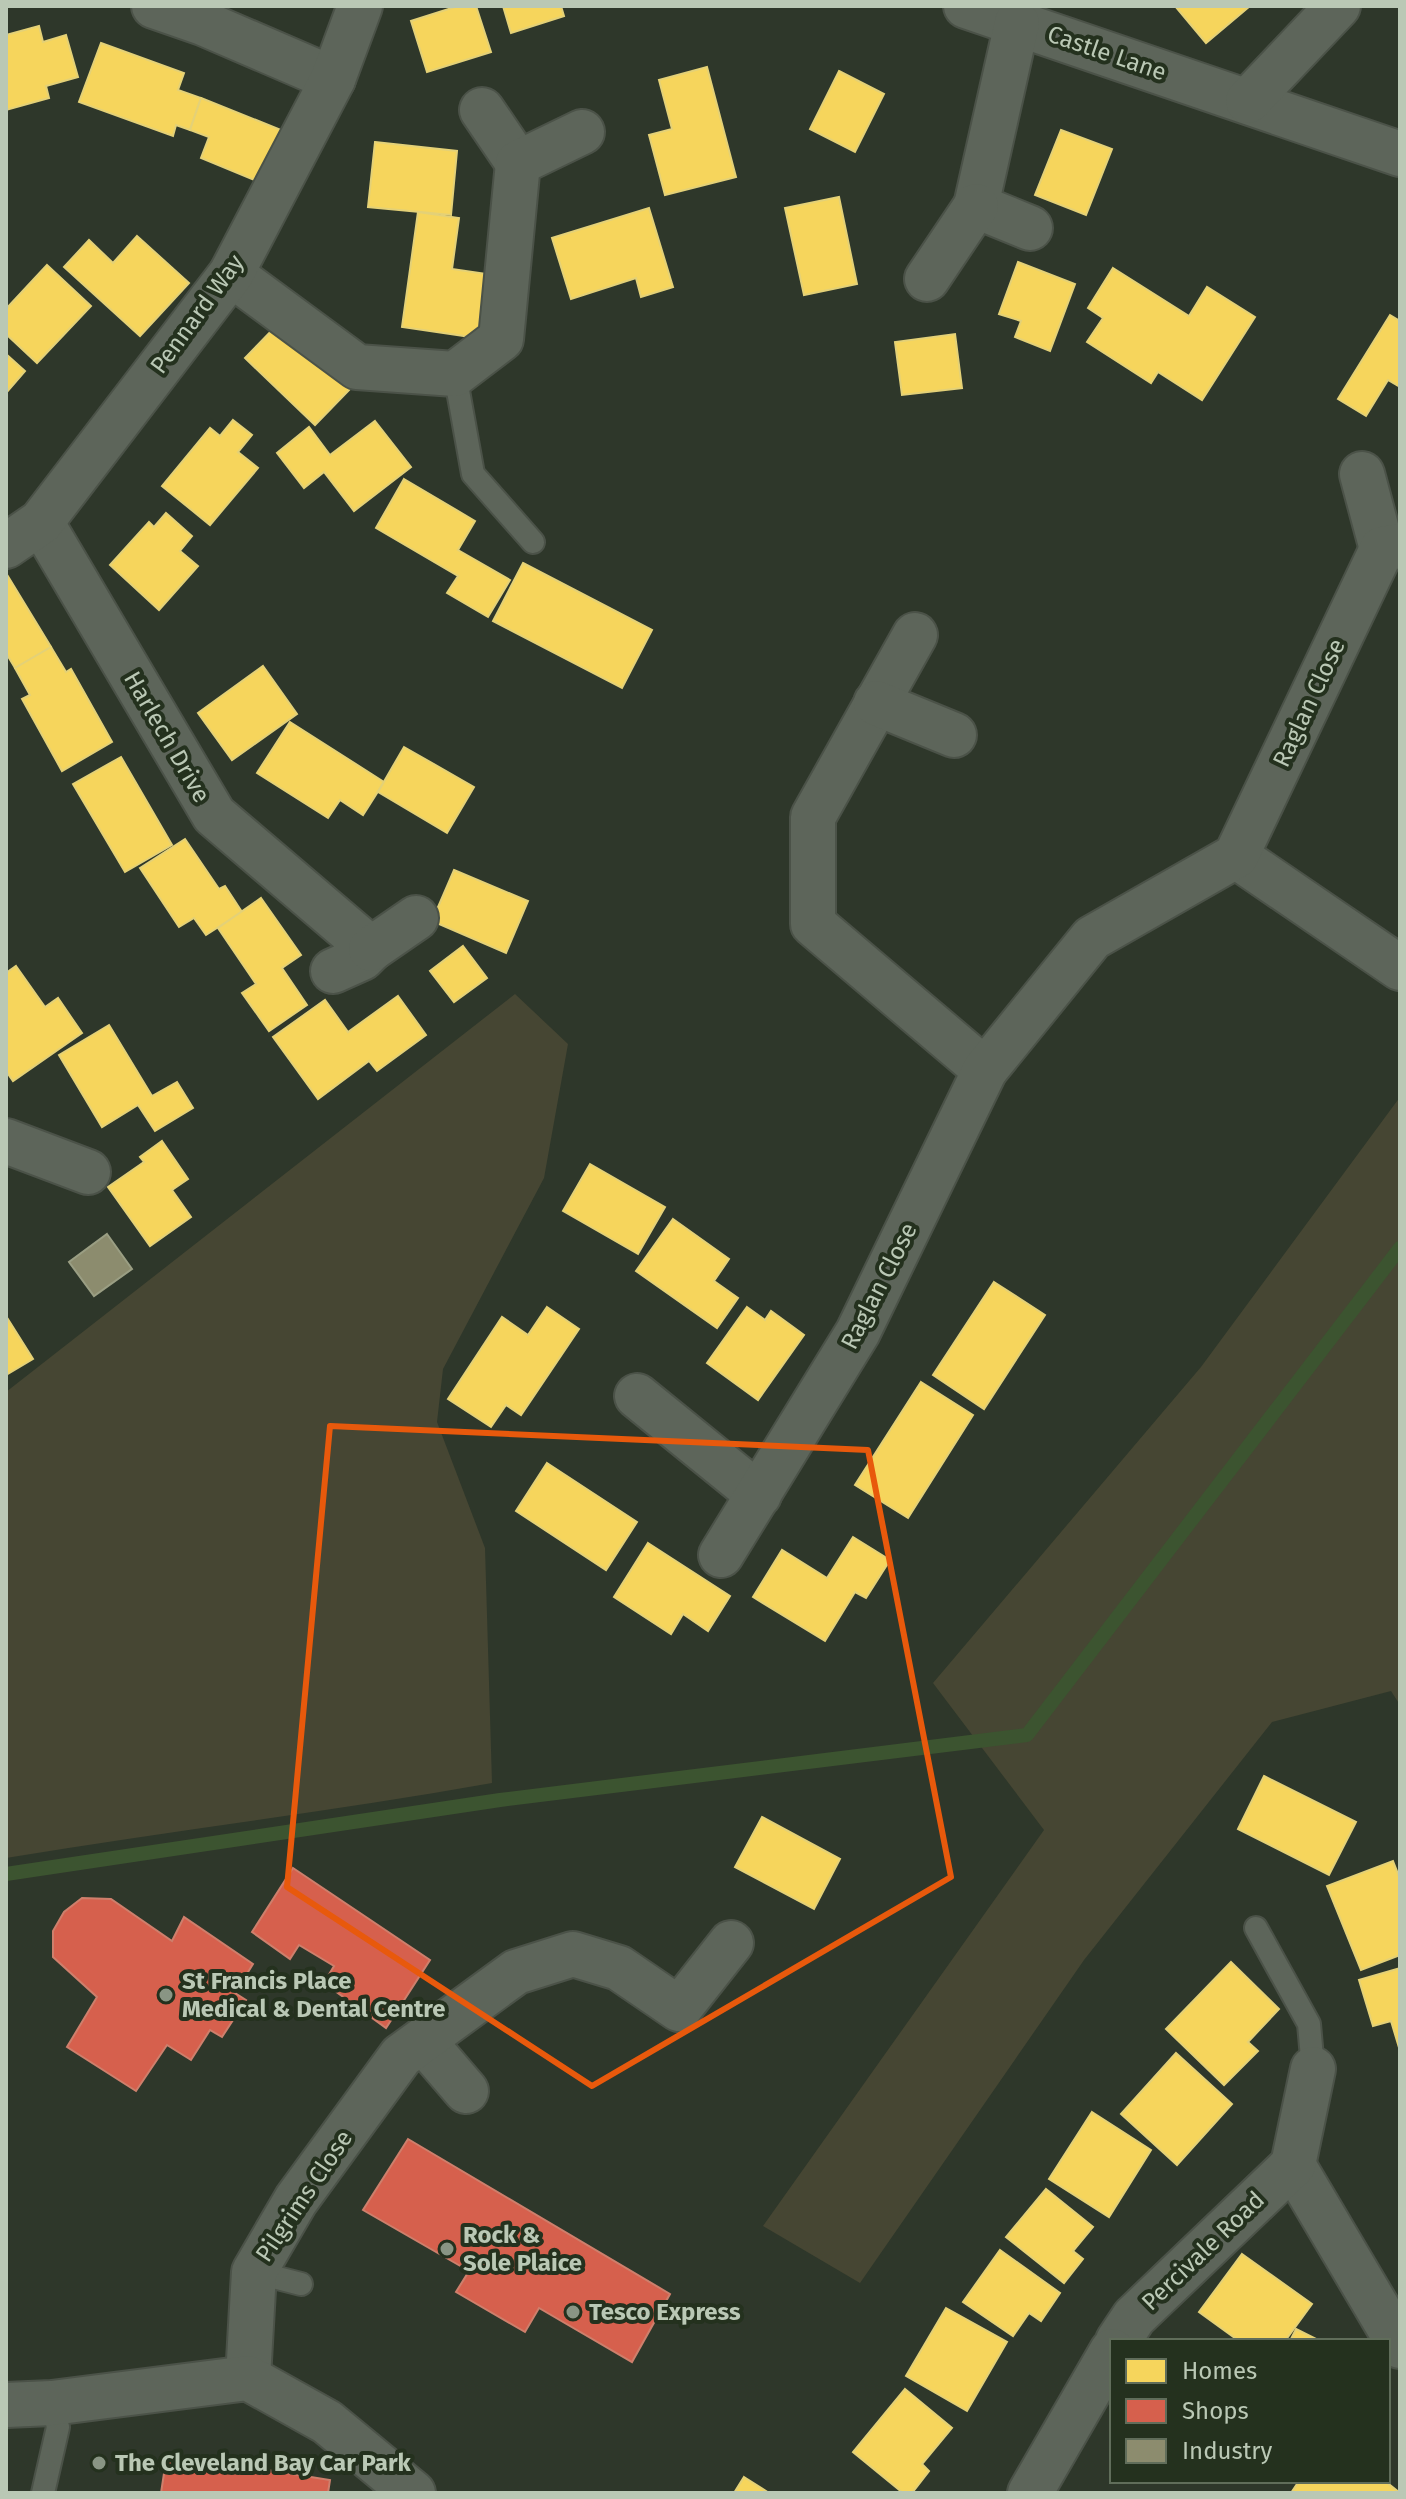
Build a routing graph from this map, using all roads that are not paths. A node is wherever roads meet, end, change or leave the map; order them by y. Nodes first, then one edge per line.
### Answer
1 (154, 6) edge
2 (360, 6) edge
3 (966, 6) edge
4 (1338, 6) edge
5 (1017, 23) junction
6 (333, 79) junction
7 (1248, 101) junction
8 (482, 110) dead end
9 (582, 132) dead end
10 (1400, 154) edge
11 (518, 163) junction
12 (976, 206) junction
13 (1030, 228) dead end
14 (231, 274) junction
15 (927, 279) dead end
16 (455, 374) junction
17 (1362, 474) dead end
18 (23, 534) edge
19 (533, 542) dead end
20 (1391, 548) edge
21 (915, 635) dead end
22 (876, 703) junction
23 (954, 735) dead end
24 (1236, 856) junction
25 (416, 918) dead end
26 (371, 949) junction
27 (1400, 968) edge
28 (333, 971) dead end
29 (985, 1070) junction
30 (8, 1148) edge
31 (88, 1172) dead end
32 (637, 1396) dead end
33 (759, 1495) junction
34 (721, 1555) dead end
35 (1256, 1928) dead end
36 (731, 1943) dead end
37 (424, 2042) junction
38 (1313, 2069) joint
39 (466, 2091) dead end
40 (1293, 2165) junction
41 (254, 2272) junction
42 (301, 2284) dead end
43 (1119, 2339) edge
44 (1400, 2346) edge
45 (1110, 2354) edge
46 (248, 2378) junction
47 (52, 2403) junction
48 (6, 2405) edge
49 (43, 2493) edge
50 (413, 2493) edge
51 (1030, 2493) edge

1 - 6 street
2 - 6 street, Pennard Way
3 - 5 street, Castle Lane
4 - 7 street
5 - 7 street, Castle Lane
5 - 12 street
6 - 14 street, Pennard Way
7 - 10 street, Castle Lane
8 - 11 street
9 - 11 street
11 - 16 street
12 - 13 street
12 - 15 street
14 - 16 street
14 - 18 street, Pennard Way
16 - 19 lane
17 - 20 street, Raglan Close
18 - 26 street, Harlech Drive
20 - 24 street, Raglan Close
21 - 22 street
22 - 23 street
22 - 29 street
24 - 27 street
24 - 29 street, Raglan Close
25 - 26 street
26 - 28 street
29 - 33 street, Raglan Close
30 - 31 street
32 - 33 street
33 - 34 street, Raglan Close
35 - 38 lane
36 - 37 street, Pilgrims Close
37 - 39 street
37 - 41 street, Pilgrims Close
38 - 40 street
40 - 43 street, Percivale Road
40 - 44 street
41 - 42 lane
41 - 46 street, Pilgrims Close
45 - 51 street
46 - 47 street
46 - 50 street
47 - 48 street
47 - 49 lane

